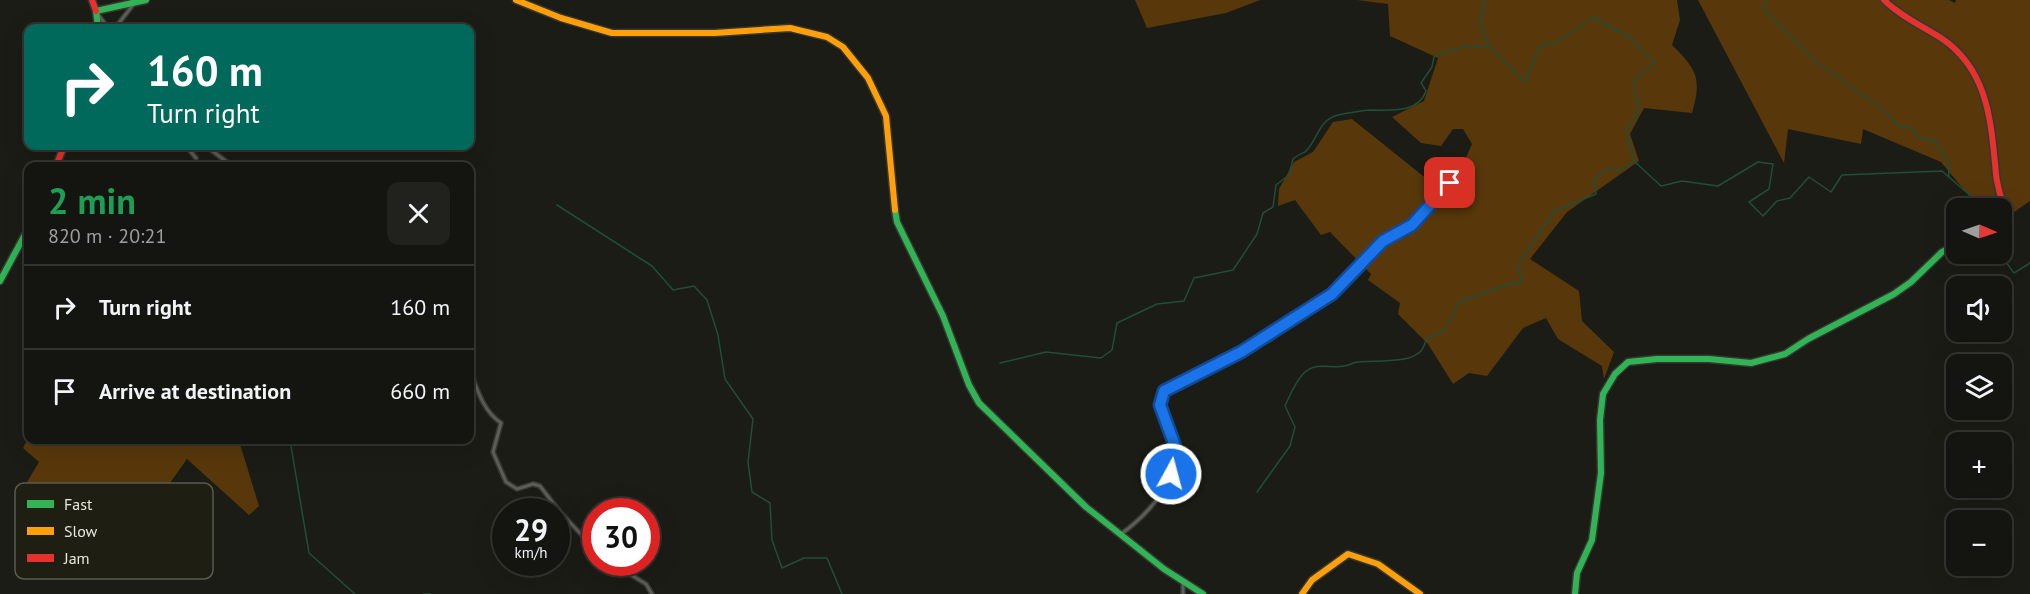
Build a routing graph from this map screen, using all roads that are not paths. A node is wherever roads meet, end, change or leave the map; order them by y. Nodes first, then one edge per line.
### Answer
1 (92, 0) edge
2 (146, 0) edge
3 (516, 0) edge
4 (1884, 0) edge
5 (133, 5) junction
6 (96, 11) junction
7 (98, 24) edge
8 (105, 24) edge
9 (119, 24) edge
10 (189, 150) edge
11 (211, 150) edge
12 (196, 158) dead end
13 (227, 162) edge
14 (1450, 183) dead end
15 (2000, 198) edge
16 (24, 236) edge
17 (1946, 251) edge
18 (0, 281) edge
19 (474, 382) edge
20 (1121, 534) junction
21 (582, 535) edge
22 (633, 576) edge
23 (1183, 582) junction
24 (652, 594) edge
25 (1183, 594) edge
26 (1203, 594) edge
27 (1302, 594) edge
28 (1420, 594) edge
29 (1575, 594) edge

1 - 6 street
2 - 5 street
3 - 20 street
4 - 15 street
5 - 6 street
5 - 9 street
6 - 7 street
6 - 8 street
10 - 12 street
11 - 13 street
14 - 20 street
16 - 18 street
17 - 29 street
19 - 21 street
20 - 23 street
22 - 24 street
23 - 25 street
23 - 26 street
27 - 28 street

